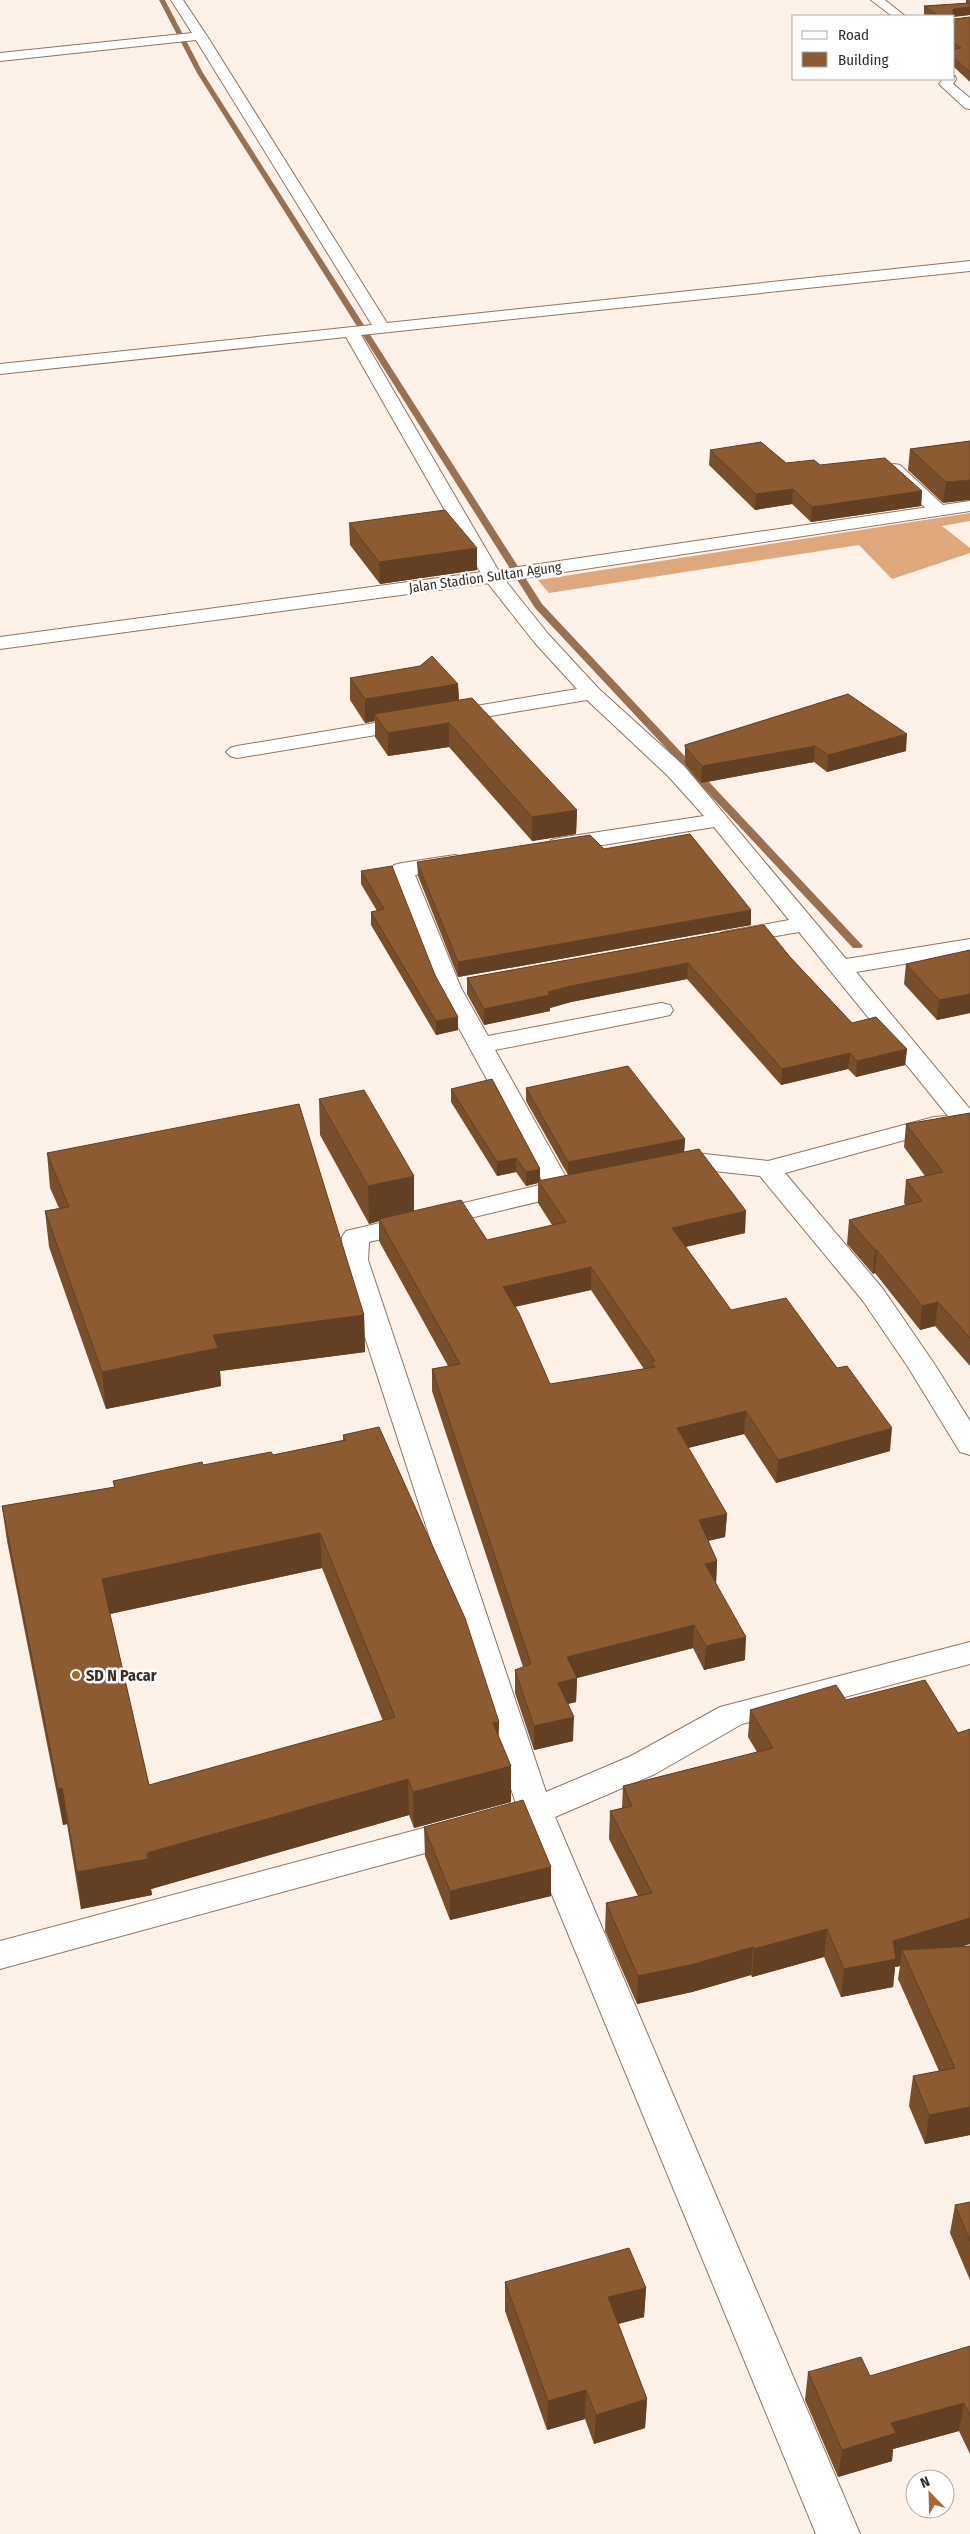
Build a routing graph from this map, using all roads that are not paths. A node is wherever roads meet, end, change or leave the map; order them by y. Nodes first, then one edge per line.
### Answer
1 (177, 0) edge
2 (877, 0) edge
3 (899, 15) edge
4 (196, 37) junction
5 (0, 57) edge
6 (952, 80) edge
7 (970, 106) edge
8 (970, 266) edge
9 (366, 329) junction
10 (0, 369) edge
11 (893, 468) edge
12 (970, 506) edge
13 (939, 511) junction
14 (499, 576) junction
15 (0, 642) edge
16 (592, 693) junction
17 (237, 752) dead end
18 (719, 820) junction
19 (537, 849) edge
20 (479, 858) edge
21 (805, 924) junction
22 (709, 941) edge
23 (970, 946) edge
24 (841, 967) junction
25 (662, 1010) dead end
26 (481, 1045) junction
27 (967, 1117) edge
28 (768, 1169) junction
29 (646, 1170) edge
30 (598, 1180) edge
31 (560, 1188) junction
32 (970, 1445) edge
33 (970, 1653) edge
34 (536, 1811) junction
35 (0, 1955) edge
36 (838, 2534) edge

1 - 4 street
2 - 3 street
4 - 5 street
4 - 9 street
6 - 7 street
8 - 9 street
9 - 10 street
9 - 14 street
11 - 13 street
12 - 13 street, Jalan Stadion Sultan Agung
13 - 14 street, Jalan Stadion Sultan Agung
14 - 15 street, Jalan Stadion Sultan Agung
14 - 16 street
16 - 17 street
16 - 18 street
18 - 19 street
18 - 21 street
20 - 26 street
21 - 22 street
21 - 24 street
23 - 24 street
24 - 27 street
25 - 26 street
26 - 31 street
27 - 28 street
28 - 29 street
28 - 32 street
30 - 31 street
31 - 34 street
33 - 34 street
34 - 35 street
34 - 36 street

